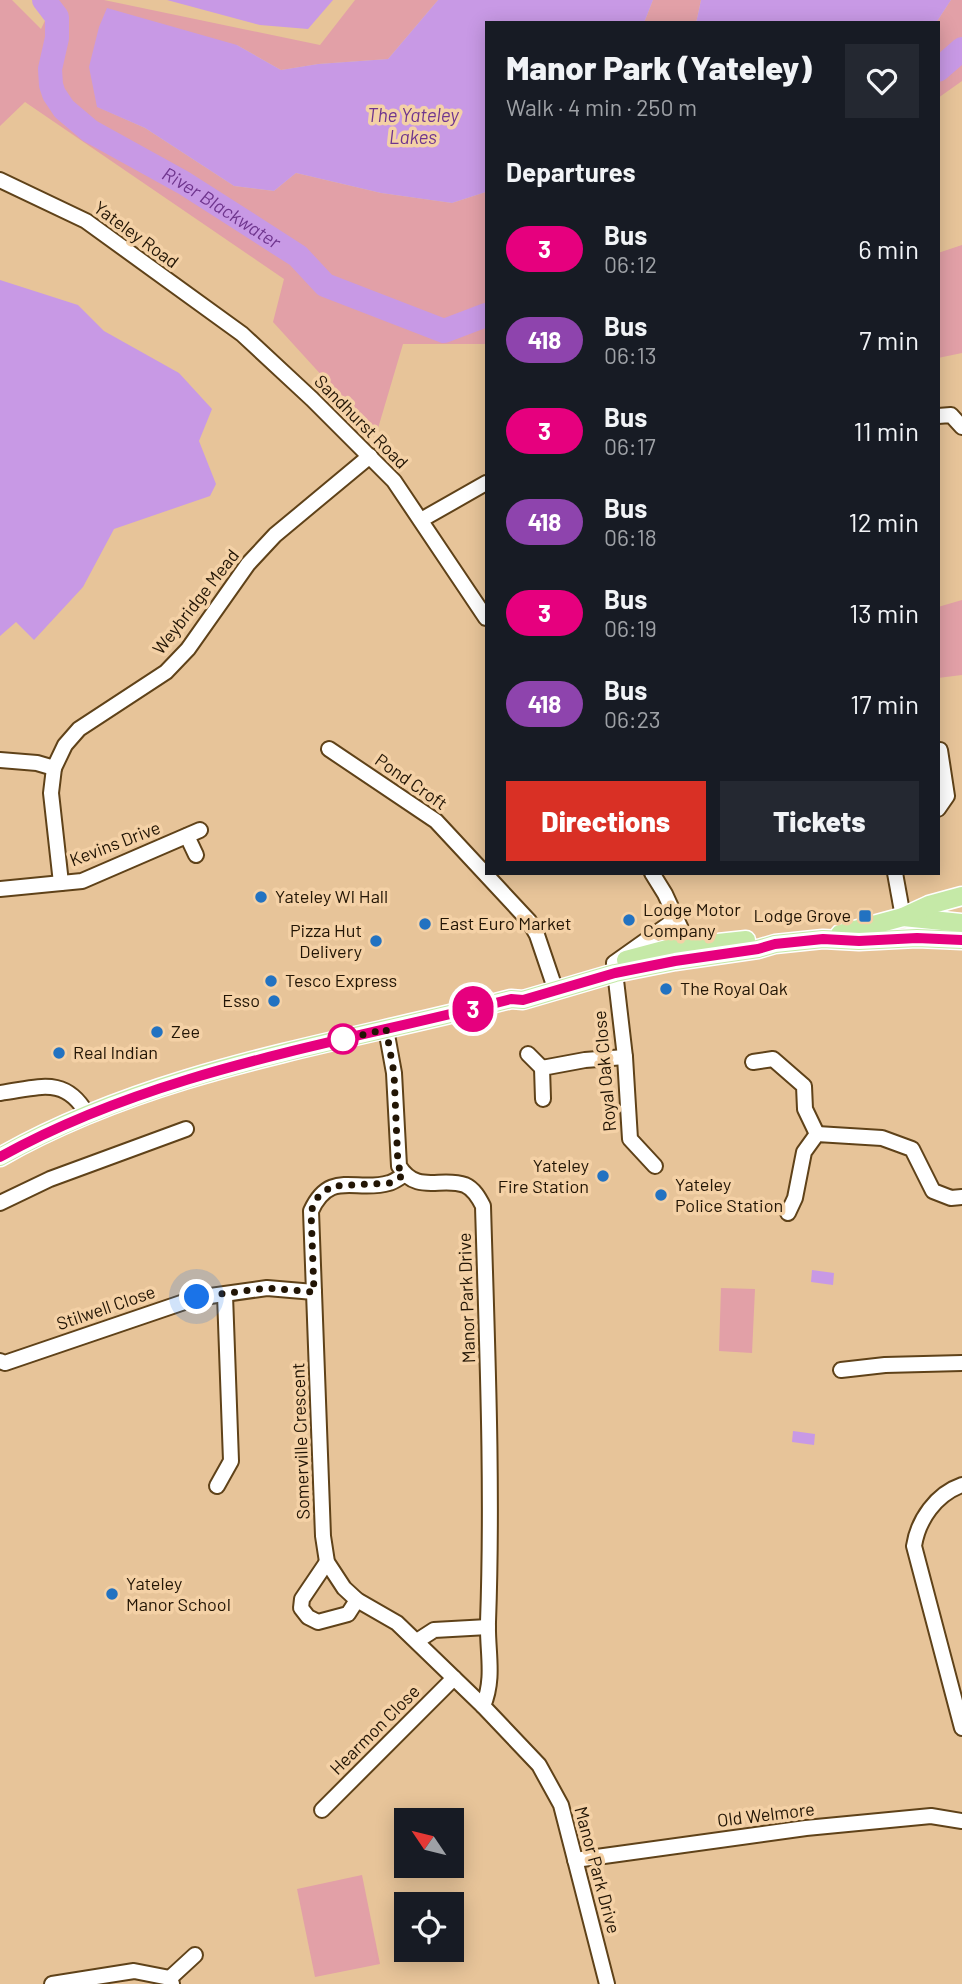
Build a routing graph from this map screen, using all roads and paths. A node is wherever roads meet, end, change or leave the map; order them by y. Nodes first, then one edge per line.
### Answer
1 (0, 180) edge
2 (242, 334) joint
3 (940, 416) edge
4 (962, 427) edge
5 (370, 456) junction
6 (485, 484) edge
7 (421, 520) junction
8 (485, 616) edge
9 (329, 749) dead end
10 (940, 750) dead end
11 (0, 760) edge
12 (54, 768) junction
13 (940, 806) edge
14 (197, 855) dead end
15 (485, 874) edge
16 (486, 875) edge
17 (653, 875) edge
18 (895, 875) edge
19 (61, 883) junction
20 (0, 889) edge
21 (962, 896) edge
22 (903, 917) junction
23 (671, 918) junction
24 (962, 923) edge
25 (823, 939) junction
26 (962, 940) edge
27 (682, 953) junction
28 (614, 968) junction
29 (554, 986) junction
30 (386, 1029) junction
31 (528, 1054) dead end
32 (625, 1057) junction
33 (752, 1062) dead end
34 (542, 1068) junction
35 (0, 1093) edge
36 (543, 1099) dead end
37 (87, 1114) junction
38 (186, 1129) dead end
39 (817, 1134) junction
40 (0, 1157) edge
41 (655, 1166) dead end
42 (404, 1175) junction
43 (962, 1197) edge
44 (0, 1203) edge
45 (788, 1213) dead end
46 (314, 1292) junction
47 (225, 1295) junction
48 (0, 1361) edge
49 (962, 1363) edge
50 (841, 1370) dead end
51 (962, 1485) edge
52 (217, 1486) dead end
53 (327, 1562) junction
54 (357, 1600) junction
55 (488, 1627) junction
56 (417, 1641) junction
57 (454, 1678) junction
58 (483, 1706) junction
59 (962, 1728) edge
60 (322, 1810) dead end
61 (962, 1821) edge
62 (575, 1860) junction
63 (195, 1955) dead end
64 (171, 1981) edge
65 (52, 1984) edge
66 (607, 1984) edge

1 - 2 street, Yateley Road
2 - 5 street, Sandhurst Road
3 - 4 street
5 - 7 street, Sandhurst Road
5 - 12 street, Weybridge Mead
6 - 7 street
7 - 8 street, Sandhurst Road
9 - 15 street, Pond Croft
10 - 13 street
11 - 12 street
12 - 19 street, Weybridge Mead
14 - 19 street, Kevins Drive
16 - 29 street, Pond Croft
17 - 23 street
18 - 22 street
19 - 20 street, Kevins Drive
21 - 22 main road
22 - 24 main road
22 - 25 main road
23 - 27 street
23 - 28 street
25 - 26 main road
25 - 27 main road
27 - 28 main road
28 - 29 main road
28 - 32 street, Royal Oak Close
29 - 30 main road
30 - 37 main road
30 - 42 street
31 - 34 street
32 - 34 street
32 - 41 street, Royal Oak Close
33 - 39 street
34 - 36 street
35 - 37 street
37 - 40 main road
38 - 44 street
39 - 43 street
39 - 45 street
42 - 46 street, Somerville Crescent
42 - 55 street, Manor Park Drive
46 - 47 street, Stilwell Close
46 - 53 street, Somerville Crescent
47 - 48 street, Stilwell Close
47 - 52 street
49 - 50 street
51 - 59 street
53 - 54 street, Somerville Crescent
53 - 54 street
54 - 56 street, Somerville Crescent
55 - 56 street
55 - 58 street, Manor Park Drive
56 - 57 street, Somerville Crescent
57 - 58 street, Somerville Crescent
57 - 60 street, Hearmon Close
58 - 62 street, Manor Park Drive
61 - 62 street, Old Welmore
62 - 66 street, Manor Park Drive
63 - 64 street
64 - 65 street

